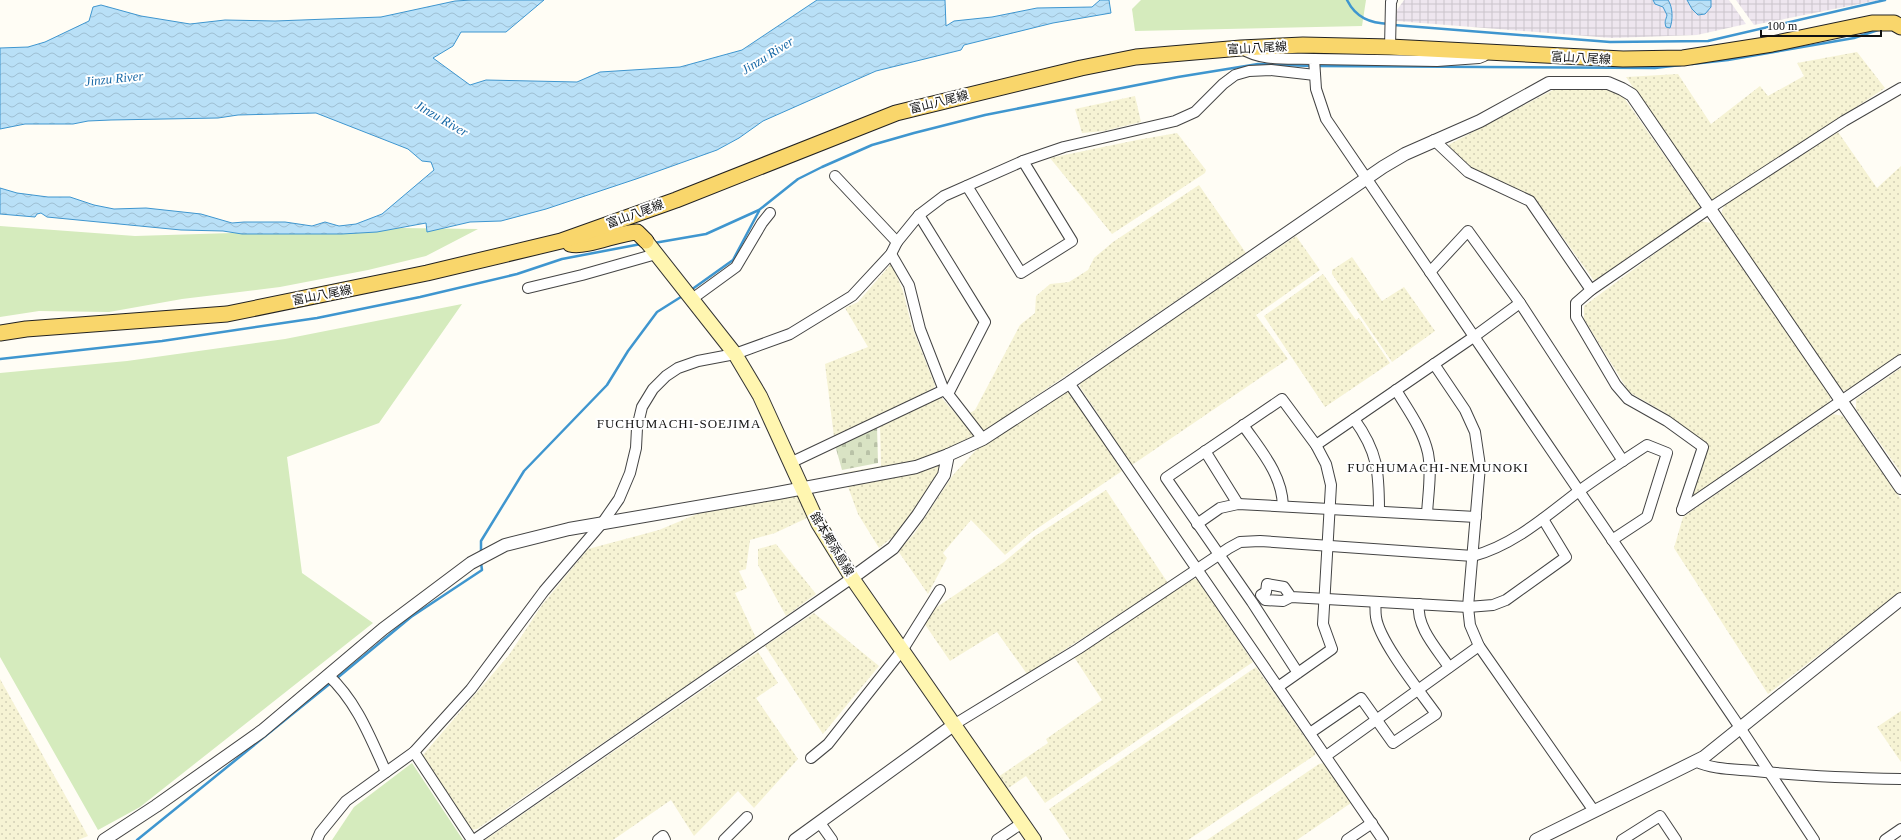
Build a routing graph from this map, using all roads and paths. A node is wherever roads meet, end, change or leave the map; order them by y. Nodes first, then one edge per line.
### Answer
1 (1392, 0) edge
2 (1899, 22) edge
3 (1390, 47) junction
4 (1241, 48) junction
5 (1492, 53) junction
6 (1314, 67) junction
7 (1901, 88) edge
8 (1434, 140) junction
9 (1023, 161) junction
10 (835, 176) dead end
11 (1366, 179) junction
12 (967, 186) junction
13 (1710, 208) junction
14 (770, 213) dead end
15 (919, 216) junction
16 (561, 241) junction
17 (897, 242) junction
18 (650, 246) junction
19 (891, 254) junction
20 (1430, 272) junction
21 (528, 288) dead end
22 (1591, 290) junction
23 (692, 299) junction
24 (1520, 303) junction
25 (0, 333) edge
26 (1475, 336) junction
27 (735, 354) junction
28 (1901, 360) edge
29 (1434, 364) junction
30 (1069, 383) junction
31 (1396, 390) junction
32 (946, 392) junction
33 (1842, 400) junction
34 (1354, 419) junction
35 (1243, 425) junction
36 (984, 439) junction
37 (1316, 445) junction
38 (1205, 451) junction
39 (948, 455) junction
40 (1623, 461) junction
41 (790, 463) junction
42 (802, 488) junction
43 (1901, 488) edge
44 (1579, 491) junction
45 (1238, 504) junction
46 (1283, 506) junction
47 (1329, 508) junction
48 (1379, 511) junction
49 (1427, 514) junction
50 (1476, 517) junction
51 (1543, 520) junction
52 (603, 522) junction
53 (1197, 524) junction
54 (1612, 540) junction
55 (1327, 546) junction
56 (1218, 555) junction
57 (1473, 556) junction
58 (1197, 569) junction
59 (852, 578) junction
60 (940, 590) dead end
61 (1260, 595) junction
62 (1291, 597) junction
63 (1324, 599) junction
64 (1901, 599) edge
65 (1252, 602) junction
66 (1375, 602) junction
67 (1419, 604) junction
68 (1468, 607) junction
69 (1479, 646) junction
70 (903, 649) junction
71 (1450, 667) junction
72 (1298, 673) junction
73 (328, 675) junction
74 (1278, 687) junction
75 (1419, 689) junction
76 (1376, 720) junction
77 (955, 724) junction
78 (1741, 729) junction
79 (1310, 733) junction
80 (414, 752) junction
81 (1326, 756) junction
82 (811, 758) dead end
83 (1695, 761) junction
84 (386, 772) junction
85 (1768, 772) junction
86 (1901, 779) edge
87 (1594, 811) junction
88 (747, 817) dead end
89 (1022, 822) junction
90 (820, 823) junction
91 (1372, 823) junction
92 (1901, 829) edge
93 (104, 840) edge
94 (317, 840) edge
95 (473, 840) edge
96 (658, 840) edge
97 (665, 840) edge
98 (724, 840) edge
99 (795, 840) edge
100 (832, 840) edge
101 (997, 840) edge
102 (1034, 840) edge
103 (1347, 840) edge
104 (1383, 840) edge
105 (1536, 840) edge
106 (1622, 840) edge
107 (1676, 840) edge
108 (1814, 840) edge
109 (1885, 840) edge

1 - 3 street
2 - 5 main road, 富山八尾線
3 - 4 main road, 富山八尾線
3 - 5 main road, 富山八尾線
4 - 6 street
4 - 16 main road, 富山八尾線
5 - 6 street
6 - 9 street
6 - 11 street
7 - 13 street
8 - 11 street
8 - 13 street
8 - 22 street
9 - 12 street
9 - 12 street
10 - 17 street
11 - 20 street
11 - 30 street
12 - 15 street
13 - 22 street
13 - 33 street
14 - 23 street
15 - 17 street
15 - 32 street
16 - 18 main road
16 - 25 main road, 富山八尾線
17 - 19 street
18 - 21 street
18 - 23 main road, 舘本郷添島線
19 - 27 street
19 - 32 street
20 - 24 street
20 - 26 street
22 - 33 street
23 - 27 main road, 舘本郷添島線
24 - 26 street
24 - 40 street
26 - 29 street
26 - 44 street
27 - 41 main road, 舘本郷添島線
27 - 52 street
28 - 33 street
29 - 31 street
29 - 50 street
30 - 36 street
30 - 58 street
31 - 34 street
31 - 49 street
32 - 36 street
32 - 41 street
33 - 43 street
34 - 37 street
34 - 48 street
35 - 37 street
35 - 38 street
35 - 46 street
36 - 39 street
37 - 47 street
38 - 45 street
38 - 53 street
39 - 42 street
39 - 59 street
40 - 44 street
40 - 54 street
41 - 42 main road, 舘本郷添島線
42 - 52 street
42 - 59 main road, 舘本郷添島線
44 - 51 street
44 - 54 street
45 - 46 street
45 - 53 street
46 - 47 street
47 - 48 street
47 - 55 street
48 - 49 street
49 - 50 street
50 - 57 street
51 - 57 street
51 - 68 street
52 - 73 street
52 - 80 street
53 - 56 street
54 - 78 street
55 - 56 street
55 - 57 street
55 - 63 street
56 - 58 street
56 - 65 street
57 - 68 street
58 - 74 street
58 - 77 street
59 - 70 main road, 舘本郷添島線
59 - 95 street
60 - 70 street
61 - 62 street
61 - 62 street
61 - 65 street
62 - 63 street
63 - 66 street
63 - 72 street
64 - 78 street
65 - 72 street
66 - 67 street
66 - 75 street
67 - 68 street
67 - 71 street
68 - 69 street
69 - 71 street
69 - 87 street
70 - 77 main road, 舘本郷添島線
70 - 82 street
71 - 75 street
72 - 74 street
73 - 84 street
73 - 93 street
74 - 79 street
75 - 76 street
75 - 76 street
76 - 79 street
76 - 81 street
77 - 89 main road, 舘本郷添島線
77 - 90 street
78 - 83 street
78 - 85 street
79 - 81 street
80 - 84 street
80 - 95 street
81 - 91 street
83 - 85 street
83 - 87 street
84 - 94 street
85 - 86 street
85 - 108 street
87 - 105 street
88 - 98 street
89 - 101 street
89 - 102 main road, 舘本郷添島線
90 - 99 street
90 - 100 street
91 - 103 street
91 - 104 street
92 - 109 street
96 - 97 street
106 - 107 street

